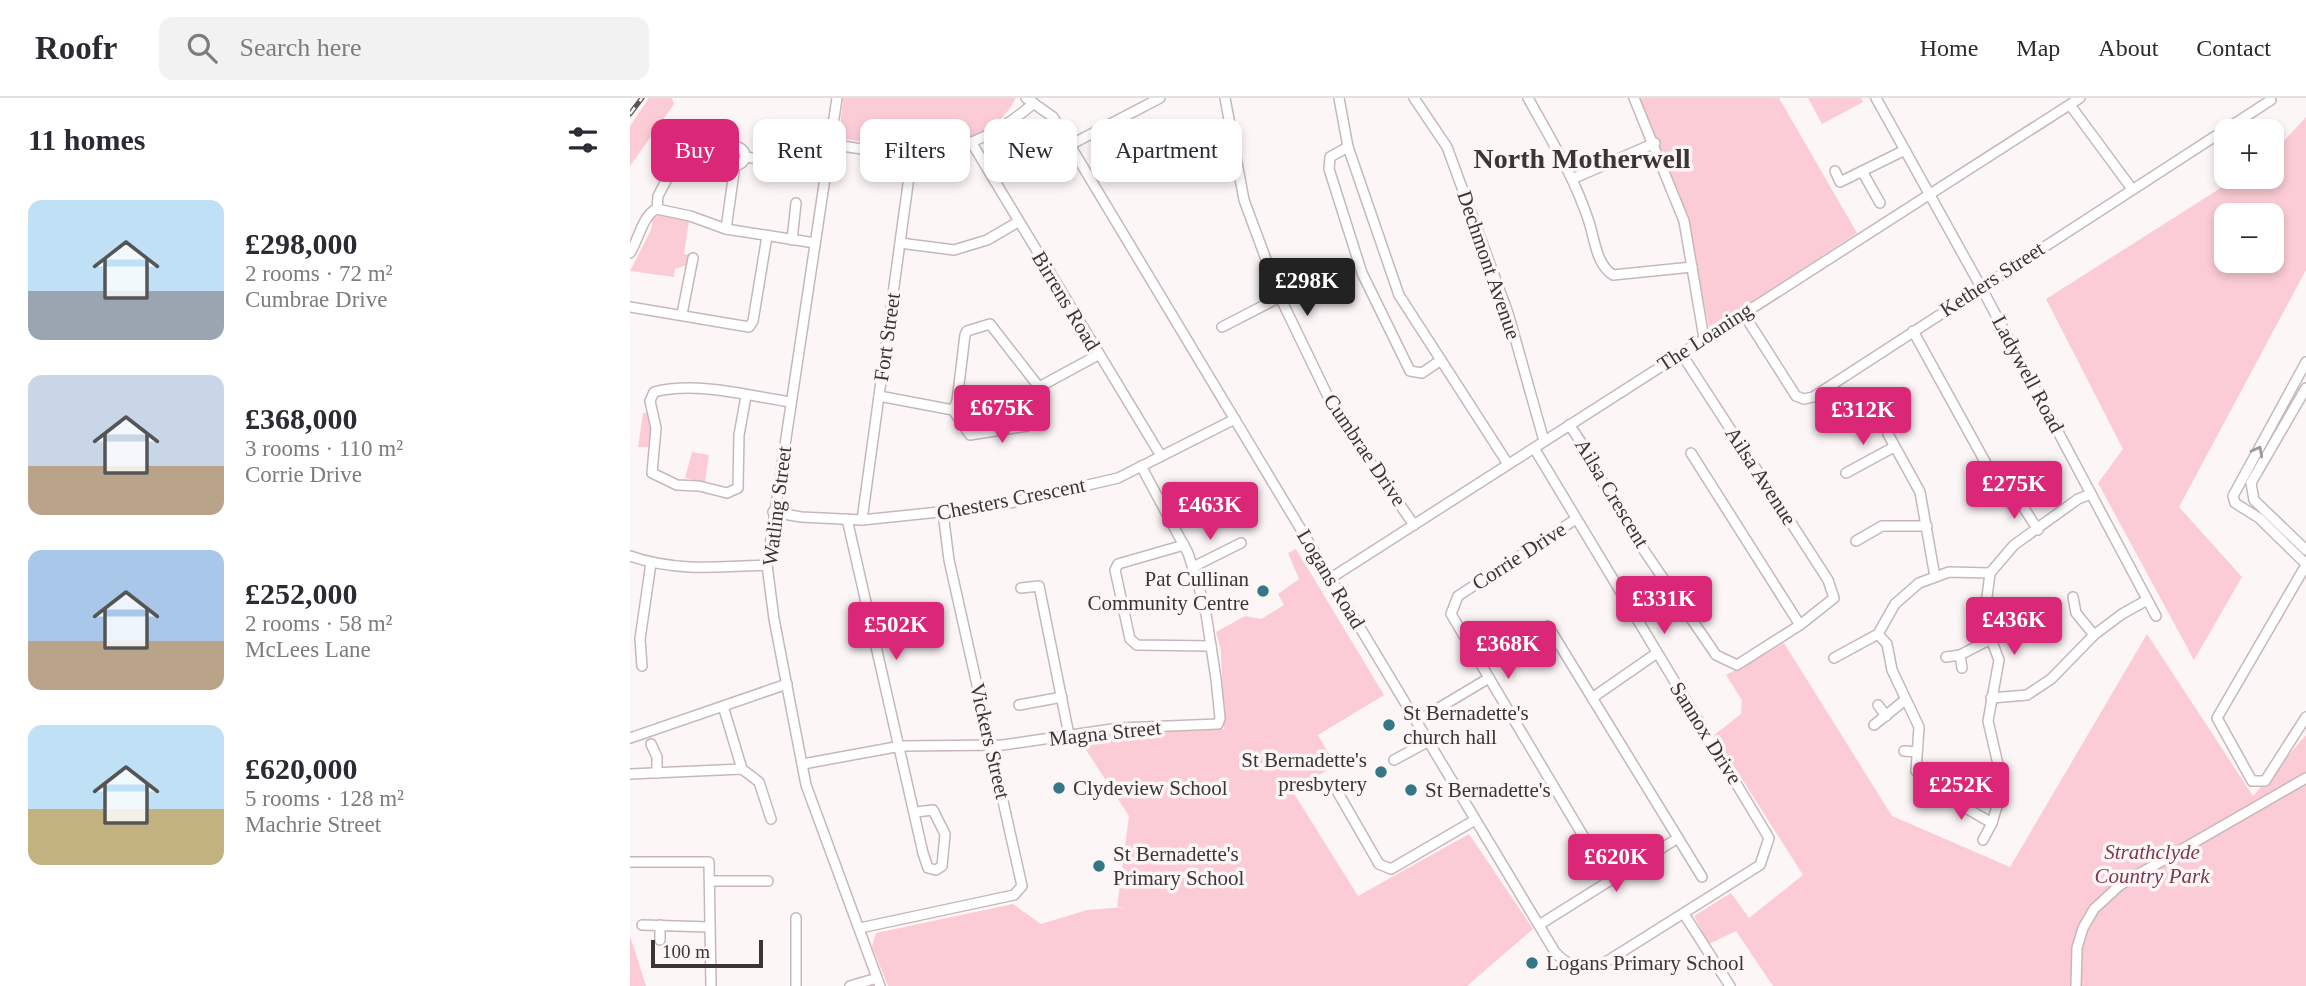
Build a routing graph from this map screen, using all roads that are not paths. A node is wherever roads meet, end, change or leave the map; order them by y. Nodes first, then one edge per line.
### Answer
1 (837, 98) edge
2 (1160, 98) edge
3 (1225, 98) edge
4 (1339, 98) edge
5 (1414, 98) edge
6 (1528, 98) edge
7 (1634, 98) edge
8 (1877, 98) edge
9 (2080, 98) edge
10 (2270, 100) dead end
11 (1030, 101) edge
12 (2070, 105) junction
13 (834, 119) edge
14 (1054, 119) edge
15 (1077, 141) edge
16 (1655, 143) junction
17 (970, 145) edge
18 (973, 145) junction
19 (739, 147) edge
20 (1348, 148) junction
21 (1905, 150) junction
22 (1077, 157) edge
23 (746, 158) junction
24 (753, 159) edge
25 (739, 164) edge
26 (1835, 171) dead end
27 (1862, 171) junction
28 (1572, 178) junction
29 (665, 182) edge
30 (733, 182) edge
31 (824, 182) edge
32 (908, 182) edge
33 (2132, 189) junction
34 (1930, 194) junction
35 (796, 202) dead end
36 (1880, 203) dead end
37 (657, 209) junction
38 (1018, 222) junction
39 (726, 229) junction
40 (768, 236) junction
41 (792, 240) junction
42 (815, 243) junction
43 (900, 243) junction
44 (630, 253) edge
45 (693, 258) dead end
46 (1692, 267) junction
47 (678, 271) dead end
48 (690, 272) junction
49 (1333, 276) dead end
50 (1981, 286) junction
51 (1280, 297) junction
52 (630, 307) edge
53 (1743, 313) junction
54 (682, 314) junction
55 (1222, 327) dead end
56 (1913, 331) junction
57 (1704, 338) junction
58 (1681, 353) junction
59 (1098, 355) junction
60 (1441, 360) junction
61 (2306, 362) edge
62 (1040, 387) junction
63 (2306, 388) edge
64 (746, 396) junction
65 (879, 396) junction
66 (791, 402) junction
67 (953, 410) junction
68 (1235, 419) junction
69 (1569, 425) junction
70 (1888, 434) dead end
71 (1544, 441) junction
72 (1894, 447) junction
73 (1534, 448) junction
74 (1691, 453) dead end
75 (1161, 456) junction
76 (1849, 457) dead end
77 (1508, 464) junction
78 (1140, 466) junction
79 (1988, 467) dead end
80 (2091, 494) junction
81 (2005, 495) dead end
82 (2253, 496) junction
83 (2243, 508) junction
84 (773, 512) junction
85 (943, 513) junction
86 (847, 519) junction
87 (1576, 519) junction
88 (862, 520) junction
89 (1414, 525) junction
90 (1927, 526) junction
91 (1878, 528) junction
92 (2038, 530) junction
93 (1884, 539) dead end
94 (1856, 541) dead end
95 (1241, 543) dead end
96 (1184, 545) junction
97 (2306, 550) edge
98 (630, 556) edge
99 (651, 563) junction
100 (2306, 564) edge
101 (767, 565) junction
102 (1193, 567) junction
103 (1990, 573) junction
104 (1935, 577) junction
105 (1331, 578) junction
106 (1021, 588) dead end
107 (2073, 597) dead end
108 (2147, 600) junction
109 (1831, 601) joint
110 (2156, 616) dead end
111 (1800, 625) junction
112 (1548, 626) dead end
113 (1878, 634) junction
114 (2094, 635) junction
115 (1991, 639) junction
116 (1211, 646) junction
117 (1657, 653) junction
118 (1960, 655) junction
119 (1946, 657) dead end
120 (1834, 658) dead end
121 (642, 666) dead end
122 (1962, 668) dead end
123 (1489, 678) junction
124 (787, 684) junction
125 (1062, 697) junction
126 (1592, 698) junction
127 (1991, 698) junction
128 (1905, 700) junction
129 (1019, 705) dead end
130 (1878, 705) dead end
131 (723, 706) junction
132 (1886, 716) junction
133 (2306, 717) edge
134 (1417, 721) junction
135 (1874, 725) dead end
136 (1069, 735) junction
137 (630, 738) edge
138 (1429, 741) junction
139 (651, 744) dead end
140 (901, 746) junction
141 (992, 746) junction
142 (1904, 751) dead end
143 (1917, 752) junction
144 (1394, 760) dead end
145 (803, 764) junction
146 (742, 769) junction
147 (1916, 771) dead end
148 (657, 772) junction
149 (630, 774) edge
150 (2306, 778) edge
151 (1337, 791) dead end
152 (1945, 796) dead end
153 (916, 812) junction
154 (771, 818) dead end
155 (1475, 821) junction
156 (1992, 823) junction
157 (1678, 838) junction
158 (1983, 840) dead end
159 (630, 862) edge
160 (1702, 877) dead end
161 (710, 881) junction
162 (768, 881) dead end
163 (1610, 881) junction
164 (1684, 914) junction
165 (796, 918) dead end
166 (642, 925) dead end
167 (1539, 925) junction
168 (660, 926) junction
169 (710, 927) junction
170 (860, 928) junction
171 (660, 940) dead end
172 (878, 982) edge
173 (711, 986) edge
174 (796, 986) edge
175 (850, 986) edge
176 (1730, 986) edge
177 (2076, 986) edge

1 - 13 street, Watling Street
2 - 15 street
3 - 51 street, Cumbrae Drive
4 - 20 street
5 - 71 street, Dechmont Avenue
6 - 28 street
7 - 16 street
8 - 21 street, Ladywell Road
9 - 12 street, The Loaning
10 - 33 street, Kethers Street
11 - 14 street, Logans Road
11 - 18 street
12 - 33 street
12 - 34 street, The Loaning
16 - 28 street
16 - 46 street
17 - 18 street
18 - 38 street, Birrens Road
19 - 23 street
20 - 60 street
20 - 60 street
21 - 27 street
21 - 34 street, Ladywell Road
22 - 68 street, Logans Road
23 - 24 street
23 - 25 street
26 - 27 street
27 - 36 street
28 - 46 street
29 - 37 street
30 - 39 street
31 - 42 street, Watling Street
32 - 43 street, Fort Street
33 - 50 street, Kethers Street
34 - 50 street, Ladywell Road
34 - 53 street, The Loaning
35 - 41 street
37 - 39 street
37 - 44 street
38 - 43 street
38 - 59 street, Birrens Road
39 - 40 street
40 - 41 street
40 - 54 street
41 - 42 street
42 - 66 street, Watling Street
43 - 65 street, Fort Street
45 - 48 street
46 - 57 street
47 - 48 street
48 - 54 street
49 - 51 street
50 - 56 street, Kethers Street
50 - 80 street, Ladywell Road
51 - 55 street
51 - 89 street, Cumbrae Drive
52 - 54 street
53 - 56 street, Kethers Street
53 - 57 street, The Loaning
56 - 79 street
57 - 58 street, The Loaning
58 - 69 street, The Loaning
58 - 109 street, Ailsa Avenue
59 - 62 street
59 - 75 street, Birrens Road
60 - 77 street
83 -> 61 street
62 - 67 street
62 - 67 street
63 - 82 street
64 - 64 street
64 - 66 street
65 - 67 street
65 - 88 street, Fort Street
66 - 84 street, Watling Street
68 - 75 street, Chesters Crescent
68 - 105 street, Logans Road
69 - 71 street, The Loaning
69 - 111 street, Ailsa Crescent
70 - 72 street
71 - 73 street, The Loaning
72 - 76 street
72 - 90 street
73 - 77 street, The Loaning
73 - 87 street, Sannox Drive
74 - 111 street
75 - 78 street, Chesters Crescent
77 - 89 street, The Loaning
78 - 85 street, Chesters Crescent
78 - 96 street
80 - 92 street
80 - 108 street, Ladywell Road
81 - 92 street
82 - 83 street
82 - 97 street
83 - 100 street
84 - 86 street, Chesters Crescent
84 - 101 street, Watling Street
85 - 88 street, Chesters Crescent
85 - 141 street, Vickers Street
86 - 88 street, Chesters Crescent
86 - 140 street
87 - 117 street, Sannox Drive
87 - 123 street, Corrie Drive
89 - 105 street, The Loaning
90 - 91 street
90 - 104 street
91 - 93 street
91 - 94 street
92 - 103 street
95 - 102 street
96 - 102 street
96 - 116 street
98 - 99 street
99 - 101 street
99 - 121 street
100 - 133 street
101 - 124 street, Watling Street
102 - 116 street
103 - 104 street
103 - 115 street
104 - 113 street
105 - 134 street, Logans Road
106 - 125 street
107 - 114 street
108 - 110 street, Ladywell Road
108 - 114 street
109 - 111 street, Ailsa Crescent
112 - 126 street
113 - 120 street
113 - 128 street
114 - 127 street
115 - 118 street
115 - 127 street
116 - 136 street, Magna Street
117 - 126 street
117 - 164 street, Sannox Drive
118 - 119 street
118 - 122 street
123 - 134 street
123 - 163 street, Corrie Drive
124 - 131 street
124 - 145 street, Watling Street
125 - 129 street
125 - 136 street
126 - 157 street
127 - 156 street
128 - 132 street
128 - 143 street
130 - 132 street
131 - 137 street
131 - 146 street
132 - 135 street
134 - 138 street, Logans Road
136 - 141 street, Magna Street
138 - 144 street
138 - 155 street, Logans Road
139 - 148 street
140 - 141 street, Magna Street
140 - 145 street, Magna Street
140 - 153 street
141 - 170 street, Vickers Street
142 - 143 street
143 - 147 street
145 - 170 street, Watling Street
146 - 148 street
146 - 154 street
148 - 149 street
150 - 177 street
151 - 155 street
152 - 156 street
153 - 153 street
155 - 167 street, Logans Road
156 - 158 street
157 - 160 street
157 - 163 street
159 - 161 street
161 - 162 street
161 - 169 street
163 - 167 street
164 - 167 street, Logans Road
164 - 176 street
165 - 174 street
166 - 168 street
168 - 169 street
168 - 171 street
169 - 173 street
170 - 172 street, Watling Street
172 - 175 street

